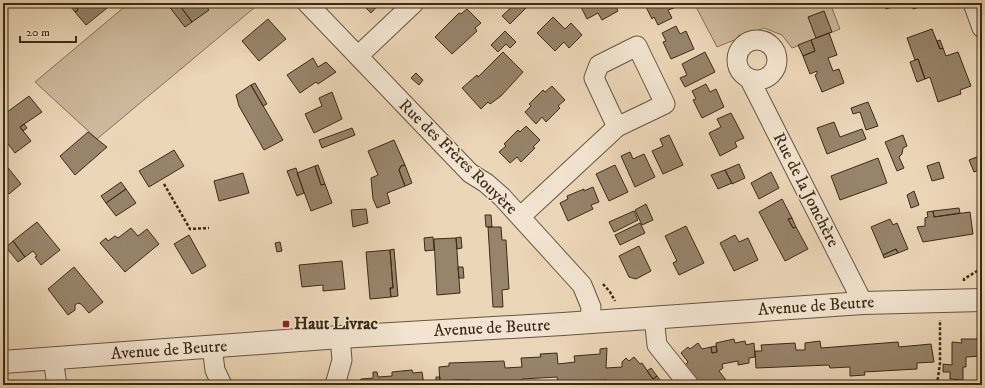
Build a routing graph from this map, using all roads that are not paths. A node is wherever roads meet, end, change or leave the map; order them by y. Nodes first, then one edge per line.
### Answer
1 (307, 3) edge
2 (414, 3) edge
3 (973, 3) edge
4 (982, 28) edge
5 (358, 56) junction
6 (749, 78) dead end
7 (617, 127) dead end
8 (520, 217) junction
9 (982, 300) edge
10 (864, 303) junction
11 (654, 317) junction
12 (590, 321) junction
13 (340, 337) junction
14 (212, 348) junction
15 (53, 358) junction
16 (3, 362) edge
17 (57, 385) edge
18 (222, 385) edge
19 (335, 385) edge
20 (689, 385) edge

1 - 5 street, Rue des Frères Rouyère
2 - 5 street
3 - 4 street
5 - 8 street, Rue des Frères Rouyère
6 - 10 street, Rue de la Jonchère
7 - 8 street
8 - 12 street, Rue des Frères Rouyère
9 - 10 street, Avenue de Beutre
10 - 11 street, Avenue de Beutre
11 - 12 street, Avenue de Beutre
11 - 20 street
12 - 13 street, Avenue de Beutre
13 - 14 street, Avenue de Beutre
13 - 19 street
14 - 15 street, Avenue de Beutre
14 - 18 street
15 - 16 street, Avenue de Beutre
15 - 17 street

